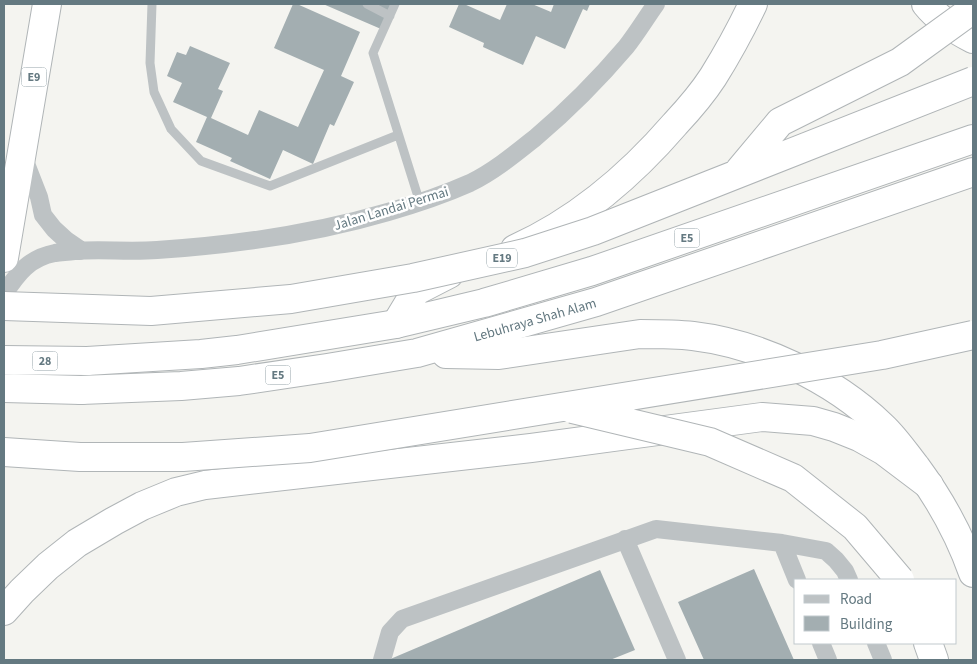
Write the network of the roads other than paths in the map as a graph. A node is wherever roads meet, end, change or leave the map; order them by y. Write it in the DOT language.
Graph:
graph roads {
  1 [pos="47,4"];
  2 [pos="152,4"];
  3 [pos="367,4"];
  4 [pos="395,4"];
  5 [pos="656,4"];
  6 [pos="754,4"];
  7 [pos="926,4"];
  8 [pos="973,9"];
  9 [pos="390,16"];
  10 [pos="973,39"];
  11 [pos="973,81"];
  12 [pos="398,135"];
  13 [pos="973,139"];
  14 [pos="21,151"];
  15 [pos="973,172"];
  16 [pos="736,174"];
  17 [pos="420,203"];
  18 [pos="82,251"];
  19 [pos="4,258"];
  20 [pos="4,294"];
  21 [pos="4,306"];
  22 [pos="396,324"];
  23 [pos="973,335"];
  24 [pos="417,353"];
  25 [pos="4,360"];
  26 [pos="87,361"];
  27 [pos="4,388"];
  28 [pos="81,390"];
  29 [pos="560,407"];
  30 [pos="4,452"];
  31 [pos="929,486"];
  32 [pos="625,539"];
  33 [pos="782,543"];
  34 [pos="973,573"];
  35 [pos="797,579"];
  36 [pos="849,579"];
  37 [pos="899,579"];
  38 [pos="4,611"];
  39 [pos="821,644"];
  40 [pos="876,644"];
  41 [pos="928,644"];
  42 [pos="382,660"];
  43 [pos="677,660"];
  44 [pos="828,660"];
  45 [pos="883,660"];
  46 [pos="934,660"];
  1 -- 14 [label="highway, E9"];
  2 -- 12 [label="lane"];
  3 -- 9 [label="lane"];
  4 -- 9 [label="lane"];
  5 -- 17 [label="street, Jalan Landai Permai"];
  6 -- 22 [label="highway"];
  7 -- 10 [label="highway"];
  8 -- 16 [label="highway, bridge"];
  9 -- 12 [label="lane"];
  11 -- 16 [label="highway, E19, bridge"];
  12 -- 17 [label="lane"];
  13 -- 22 [label="highway, E5"];
  14 -- 18 [label="street"];
  14 -- 19 [label="highway, E9"];
  15 -- 24 [label="highway, Lebuhraya Shah Alam / E5"];
  16 -- 21 [label="highway, E19, bridge"];
  17 -- 18 [label="street, Jalan Landai Permai"];
  18 -- 20 [label="street, Jalan Landai Permai"];
  22 -- 26 [label="highway, E5"];
  23 -- 29 [label="highway, bridge"];
  24 -- 28 [label="highway, Lebuhraya Shah Alam / E5"];
  24 -- 31 [label="highway"];
  25 -- 26 [label="highway, 28"];
  27 -- 28 [label="highway, 28"];
  29 -- 30 [label="highway, bridge"];
  29 -- 37 [label="highway, bridge"];
  31 -- 34 [label="highway"];
  31 -- 38 [label="highway"];
  32 -- 33 [label="street"];
  32 -- 42 [label="street"];
  32 -- 43 [label="street"];
  33 -- 35 [label="street"];
  33 -- 36 [label="street"];
  39 -- 44 [label="street"];
  40 -- 45 [label="street"];
  41 -- 46 [label="highway"];
}
